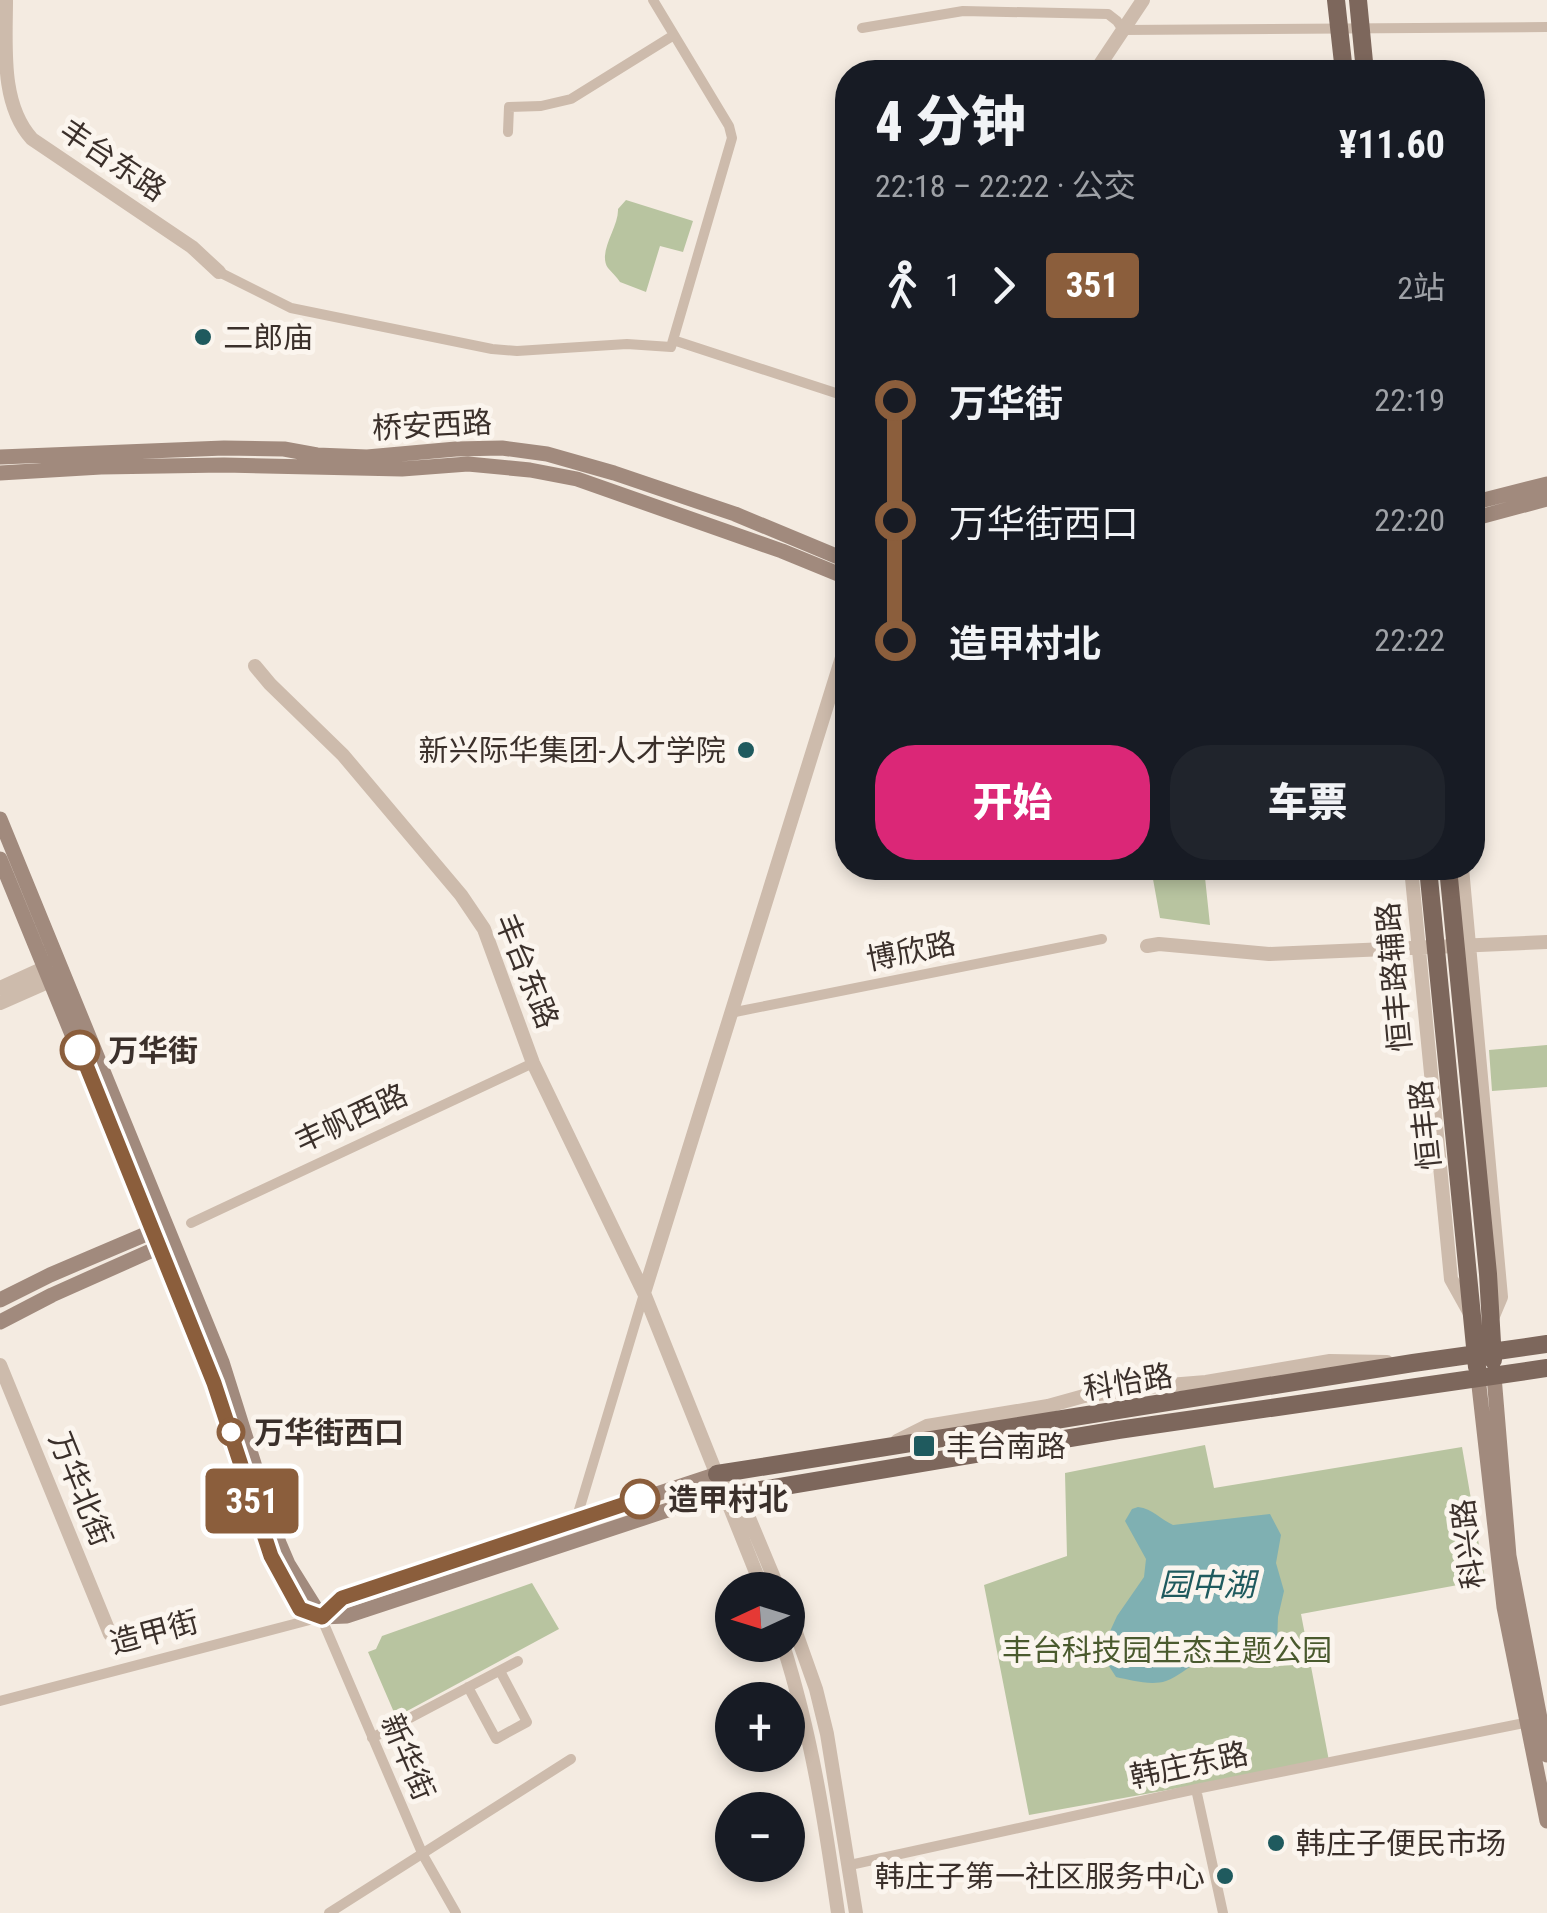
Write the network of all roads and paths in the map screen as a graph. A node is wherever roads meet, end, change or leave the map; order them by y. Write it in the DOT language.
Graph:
graph roads {
  1 [pos="6,0"];
  2 [pos="652,0"];
  3 [pos="1142,0"];
  4 [pos="1336,0"];
  5 [pos="1358,0"];
  6 [pos="1547,27"];
  7 [pos="862,28"];
  8 [pos="1123,30"];
  9 [pos="1340,30"];
  10 [pos="1361,30"];
  11 [pos="674,35"];
  12 [pos="1104,60"];
  13 [pos="1343,60"];
  14 [pos="1364,60"];
  15 [pos="3,73"];
  16 [pos="508,132"];
  17 [pos="219,272"];
  18 [pos="672,344"];
  19 [pos="835,393"];
  20 [pos="0,457"];
  21 [pos="0,473"];
  22 [pos="1547,484"];
  23 [pos="1547,499"];
  24 [pos="1485,500"];
  25 [pos="1485,516"];
  26 [pos="835,556"];
  27 [pos="835,573"];
  28 [pos="255,666"];
  29 [pos="835,679"];
  30 [pos="0,819"];
  31 [pos="0,859"];
  32 [pos="1413,880"];
  33 [pos="1428,880"];
  34 [pos="1450,880"];
  35 [pos="1462,880"];
  36 [pos="1102,939"];
  37 [pos="1547,942"];
  38 [pos="1147,946"];
  39 [pos="1464,946"];
  40 [pos="1427,947"];
  41 [pos="55,971"];
  42 [pos="0,988"];
  43 [pos="0,1003"];
  44 [pos="730,1013"];
  45 [pos="534,1063"];
  46 [pos="191,1223"];
  47 [pos="162,1237"];
  48 [pos="644,1293"];
  49 [pos="0,1300"];
  50 [pos="0,1322"];
  51 [pos="1547,1344"];
  52 [pos="1484,1353"];
  53 [pos="0,1365"];
  54 [pos="1547,1368"];
  55 [pos="1486,1376"];
  56 [pos="718,1474"];
  57 [pos="732,1495"];
  58 [pos="576,1520"];
  59 [pos="757,1572"];
  60 [pos="771,1572"];
  61 [pos="322,1617"];
  62 [pos="110,1634"];
  63 [pos="805,1658"];
  64 [pos="518,1661"];
  65 [pos="788,1662"];
  66 [pos="500,1671"];
  67 [pos="468,1688"];
  68 [pos="0,1701"];
  69 [pos="1534,1721"];
  70 [pos="372,1738"];
  71 [pos="1547,1755"];
  72 [pos="572,1759"];
  73 [pos="1196,1788"];
  74 [pos="1547,1821"];
  75 [pos="423,1855"];
  76 [pos="850,1865"];
  77 [pos="329,1913"];
  78 [pos="456,1913"];
  79 [pos="838,1913"];
  80 [pos="856,1913"];
  81 [pos="1223,1913"];
  1 -- 15 [label="street, 丰台东路"];
  2 -- 11 [label="street"];
  3 -- 8 [label="street"];
  4 -- 9 [label="main road"];
  5 -- 10 [label="main road"];
  6 -- 10 [label="street"];
  7 -- 8 [label="street"];
  8 -- 9 [label="street"];
  8 -- 12 [label="street"];
  9 -- 10 [label="street"];
  9 -- 13 [label="main road"];
  10 -- 14 [label="main road"];
  11 -- 16 [label="street"];
  11 -- 18 [label="street"];
  15 -- 17 [label="street, 丰台东路"];
  17 -- 18 [label="street"];
  18 -- 19 [label="street"];
  20 -- 26 [label="main road, 桥安西路"];
  21 -- 27 [label="main road, 桥安西路"];
  22 -- 24 [label="main road"];
  23 -- 25 [label="main road"];
  28 -- 45 [label="street, 丰台东路"];
  29 -- 44 [label="street"];
  30 -- 41 [label="main road"];
  31 -- 41 [label="main road"];
  32 -- 40 [label="street, 恒丰路辅路"];
  33 -- 40 [label="main road, 恒丰路"];
  34 -- 39 [label="main road, 恒丰路"];
  35 -- 39 [label="street"];
  36 -- 44 [label="street, 博欣路"];
  37 -- 39 [label="street"];
  38 -- 40 [label="street"];
  39 -- 40 [label="street"];
  39 -- 52 [label="main road, 恒丰路"];
  40 -- 52 [label="main road, 恒丰路"];
  41 -- 42 [label="street"];
  41 -- 43 [label="street"];
  41 -- 47 [label="main road"];
  44 -- 48 [label="street"];
  45 -- 46 [label="street, 丰帆西路"];
  45 -- 48 [label="street, 丰台东路"];
  47 -- 49 [label="main road"];
  47 -- 50 [label="main road"];
  47 -- 61 [label="main road"];
  48 -- 56 [label="street"];
  48 -- 58 [label="street"];
  51 -- 52 [label="main road, 科怡路"];
  52 -- 55 [label="main road, 恒丰路"];
  52 -- 56 [label="main road, 科怡路"];
  53 -- 62 [label="street, 万华北街"];
  54 -- 55 [label="main road, 科怡路"];
  55 -- 57 [label="main road, 科怡路"];
  55 -- 69 [label="main road, 科兴路"];
  56 -- 57 [label="street"];
  56 -- 58 [label="main road, 造甲街"];
  57 -- 59 [label="street"];
  57 -- 60 [label="street"];
  57 -- 61 [label="main road, 造甲街"];
  58 -- 61 [label="main road, 造甲街"];
  61 -- 68 [label="street, 造甲街"];
  61 -- 70 [label="street, 新华街"];
  63 -- 76 [label="street"];
  64 -- 66 [label="street"];
  65 -- 79 [label="street"];
  66 -- 67 [label="street"];
  66 -- 67 [label="street"];
  67 -- 70 [label="street"];
  69 -- 71 [label="main road, 科兴路"];
  69 -- 73 [label="street, 韩庄东路"];
  69 -- 74 [label="main road, 科兴路"];
  70 -- 75 [label="street, 新华街"];
  72 -- 75 [label="street"];
  73 -- 76 [label="street, 韩庄东路"];
  73 -- 81 [label="street"];
  75 -- 77 [label="street"];
  75 -- 78 [label="street, 新华街"];
  76 -- 80 [label="street"];
}
